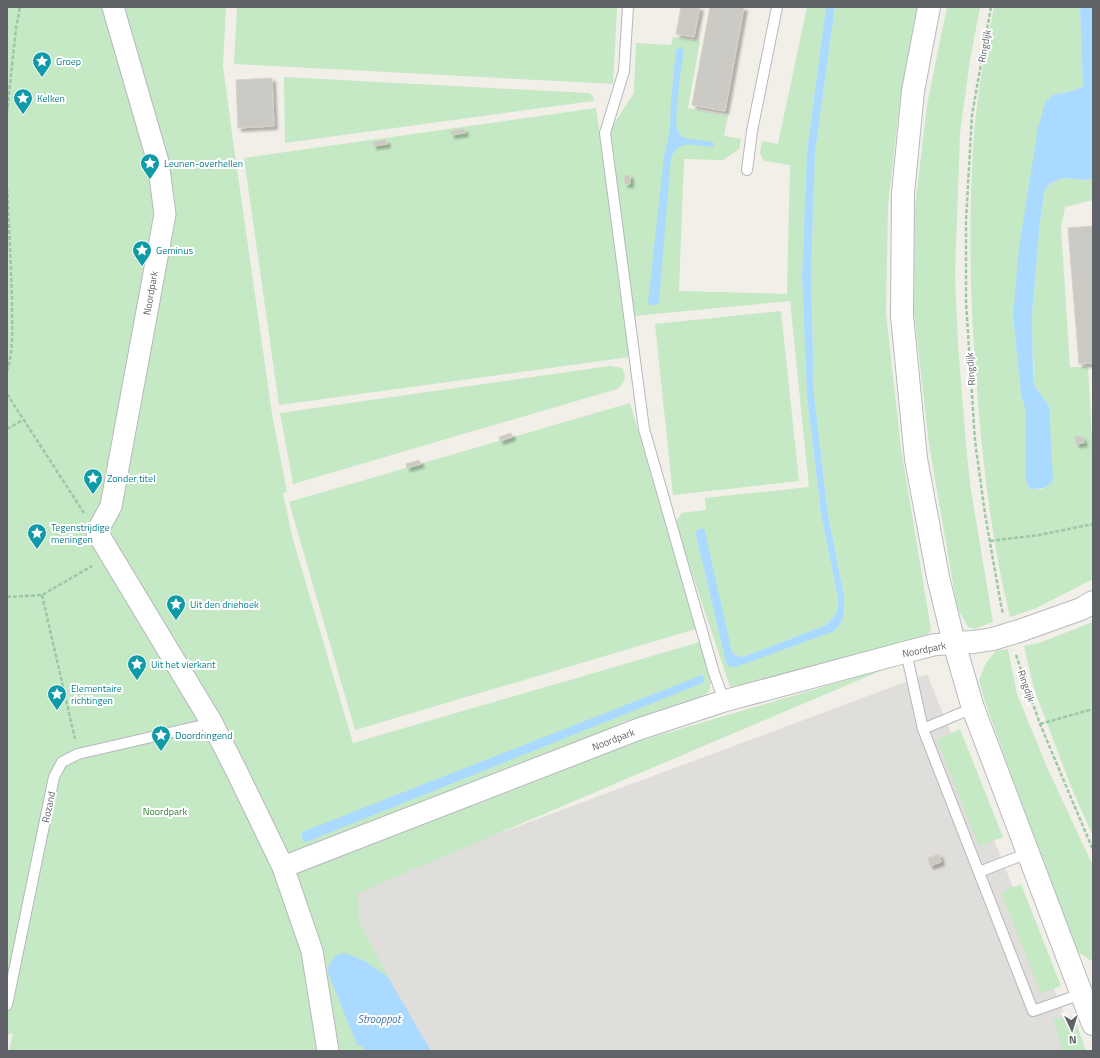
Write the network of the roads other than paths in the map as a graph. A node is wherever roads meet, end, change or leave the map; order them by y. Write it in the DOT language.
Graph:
graph roads {
  1 [pos="113,7"];
  2 [pos="628,7"];
  3 [pos="777,7"];
  4 [pos="929,7"];
  5 [pos="747,170"];
  6 [pos="1093,602"];
  7 [pos="954,644"];
  8 [pos="906,652"];
  9 [pos="724,701"];
  10 [pos="973,708"];
  11 [pos="212,723"];
  12 [pos="923,729"];
  13 [pos="1028,853"];
  14 [pos="283,867"];
  15 [pos="979,872"];
  16 [pos="1082,994"];
  17 [pos="7,1005"];
  18 [pos="1093,1024"];
  19 [pos="328,1051"];
  1 -- 11 [label="street, Noordpark"];
  2 -- 9 [label="lane"];
  3 -- 5 [label="lane"];
  4 -- 7 [label="main road"];
  6 -- 7 [label="main road, bridge"];
  7 -- 8 [label="street, Noordpark"];
  7 -- 10 [label="main road"];
  8 -- 9 [label="street, Noordpark"];
  8 -- 12 [label="lane"];
  9 -- 14 [label="street, Noordpark"];
  10 -- 12 [label="lane"];
  10 -- 13 [label="main road"];
  11 -- 14 [label="street"];
  11 -- 17 [label="lane, Rozand"];
  12 -- 15 [label="lane"];
  13 -- 15 [label="lane"];
  13 -- 16 [label="main road"];
  14 -- 19 [label="street"];
  15 -- 16 [label="lane"];
  16 -- 18 [label="main road"];
}
